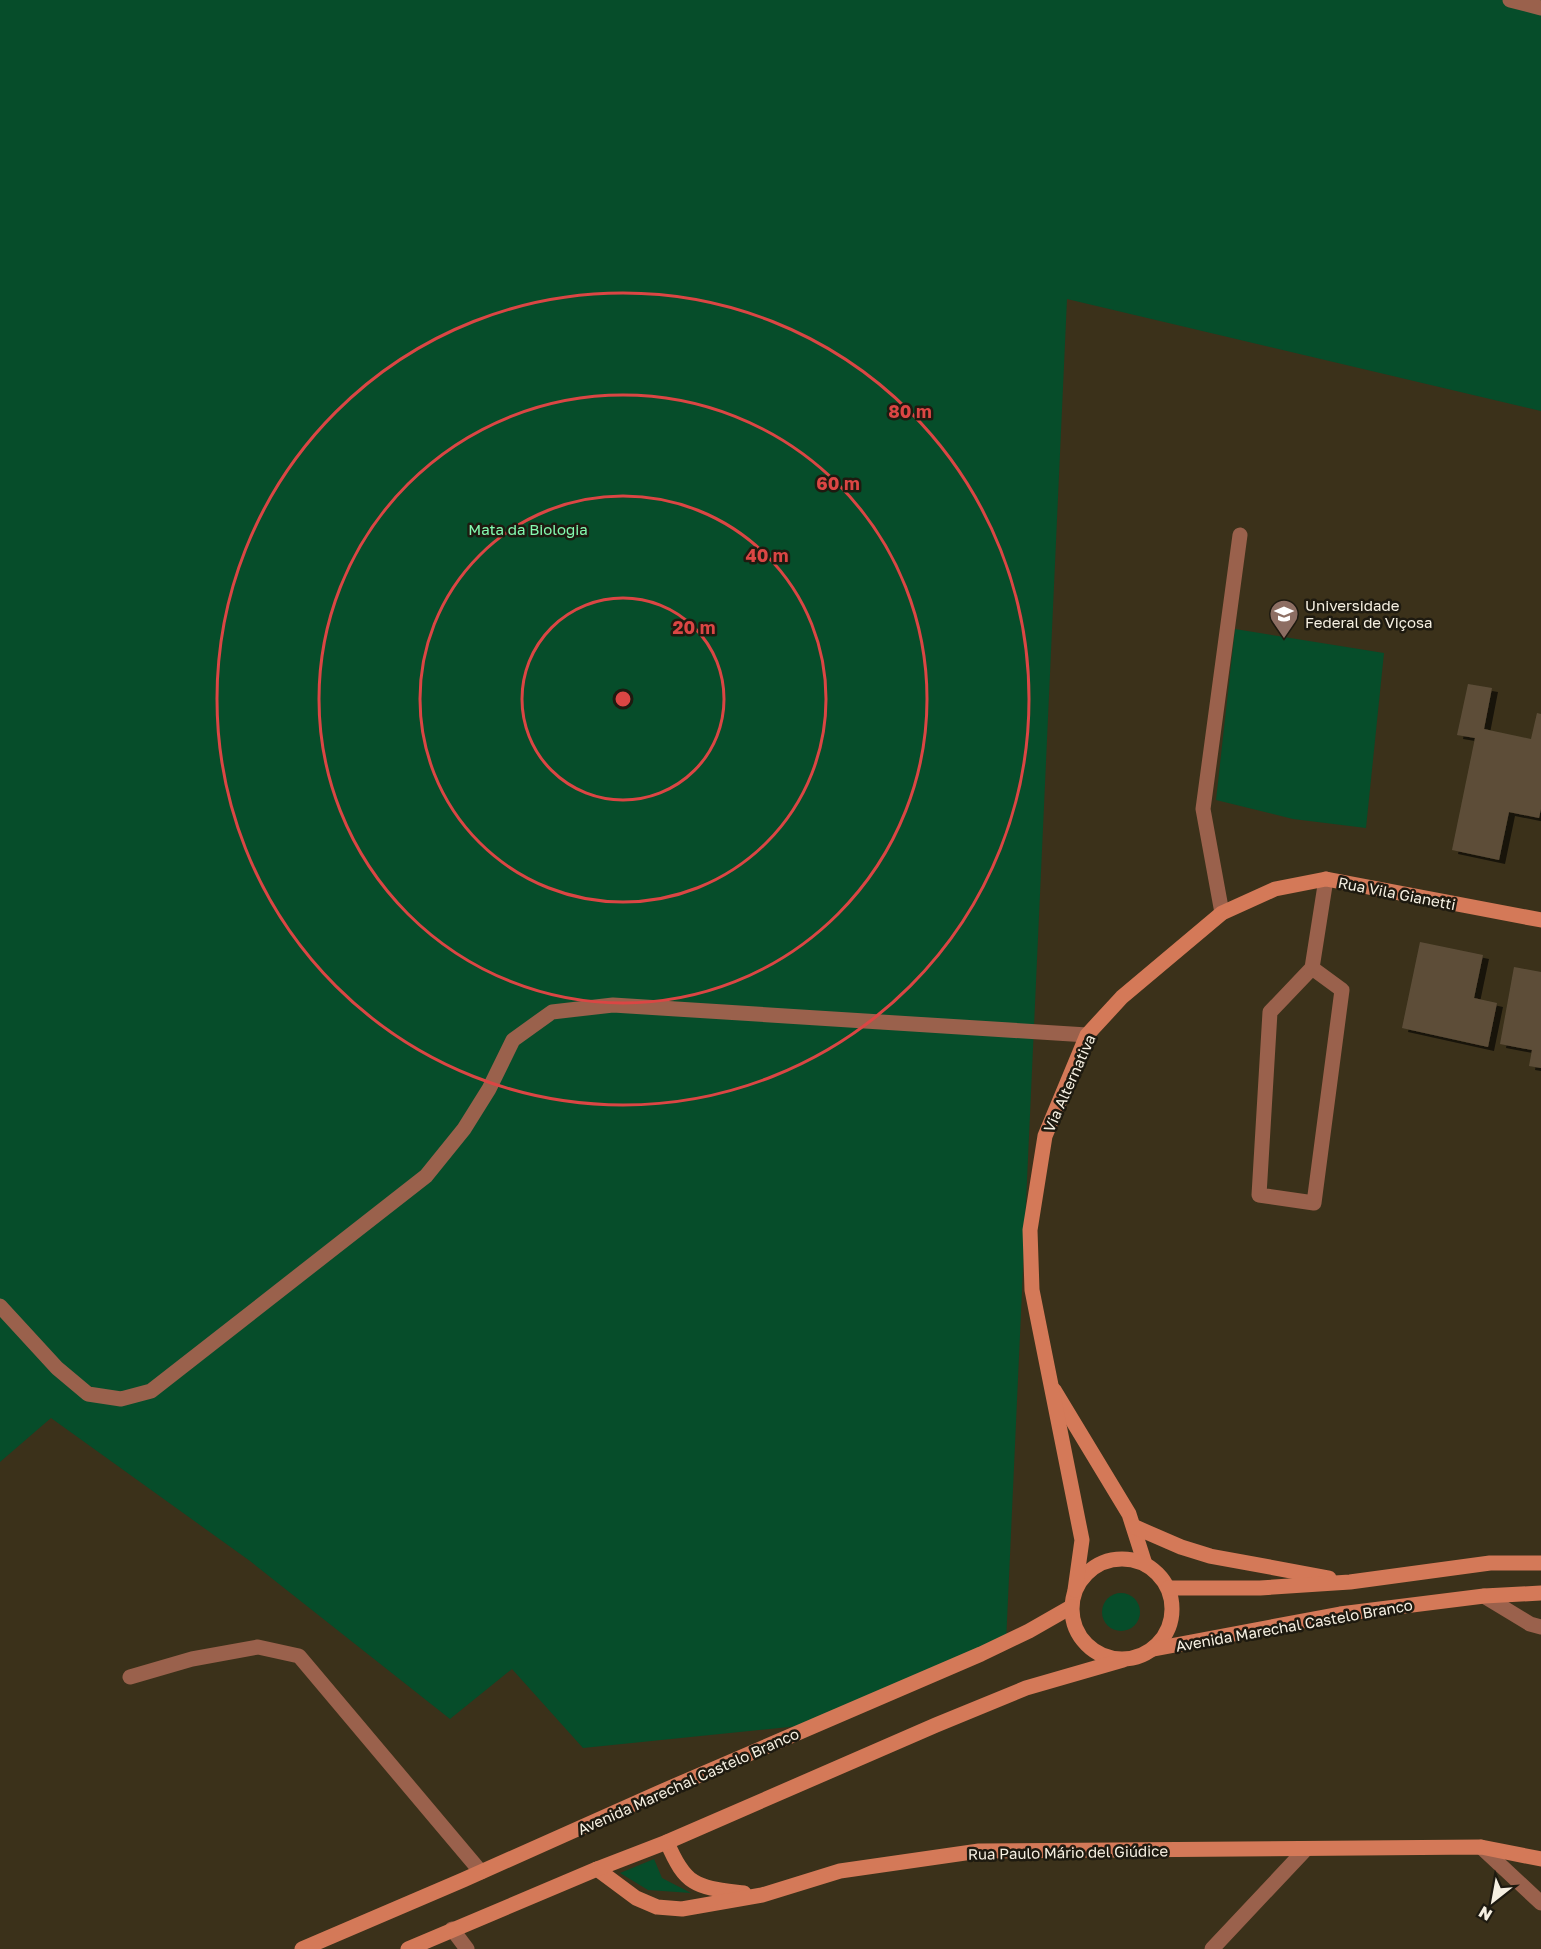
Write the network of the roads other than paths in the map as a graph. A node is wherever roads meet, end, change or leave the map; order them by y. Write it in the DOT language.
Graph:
graph roads {
  1 [pos="1510,0"];
  2 [pos="1541,8"];
  3 [pos="1240,535"];
  4 [pos="1326,879"];
  5 [pos="1222,913"];
  6 [pos="1541,920"];
  7 [pos="1311,968"];
  8 [pos="1087,1035"];
  9 [pos="0,1306"];
  10 [pos="1049,1382"];
  11 [pos="1135,1527"];
  12 [pos="1541,1563"];
  13 [pos="1145,1564"];
  14 [pos="1350,1582"];
  15 [pos="1168,1588"];
  16 [pos="1075,1590"];
  17 [pos="1541,1593"];
  18 [pos="1484,1596"];
  19 [pos="1071,1606"];
  20 [pos="1541,1627"];
  21 [pos="1154,1649"];
  22 [pos="1123,1660"];
  23 [pos="130,1677"];
  24 [pos="667,1842"];
  25 [pos="1481,1847"];
  26 [pos="1306,1849"];
  27 [pos="1541,1859"];
  28 [pos="597,1869"];
  29 [pos="481,1872"];
  30 [pos="762,1895"];
  31 [pos="1541,1903"];
  32 [pos="452,1929"];
  33 [pos="302,1949"];
  34 [pos="408,1949"];
  35 [pos="467,1949"];
  36 [pos="1212,1949"];
  1 -- 2 [label="street"];
  3 -- 5 [label="street"];
  4 -- 5 [label="main road, Rua Vila Gianetti"];
  4 -- 6 [label="main road, Rua Vila Gianetti"];
  4 -- 7 [label="street"];
  5 -- 8 [label="main road, Via Alternativa"];
  7 -- 7 [label="street"];
  8 -- 9 [label="street"];
  8 -- 10 [label="main road, Via Alternativa"];
  10 -- 11 [label="main road, Via Alternativa"];
  10 -- 16 [label="main road, Via Alternativa"];
  11 -- 13 [label="main road, Via Alternativa"];
  11 -- 14 [label="main road"];
  12 -- 14 [label="main road, Avenida Marechal Castelo Branco"];
  13 -- 15 [label="main road"];
  13 -- 16 [label="main road"];
  14 -- 15 [label="main road, Avenida Marechal Castelo Branco"];
  15 -- 21 [label="main road"];
  16 -- 19 [label="main road"];
  17 -- 18 [label="main road, Avenida Marechal Castelo Branco"];
  18 -- 20 [label="street"];
  18 -- 21 [label="main road, Avenida Marechal Castelo Branco"];
  19 -- 22 [label="main road"];
  19 -- 29 [label="main road, Avenida Marechal Castelo Branco"];
  21 -- 22 [label="main road"];
  22 -- 24 [label="main road"];
  23 -- 29 [label="street"];
  24 -- 28 [label="main road"];
  24 -- 30 [label="main road, Rua Paulo Mário del Giúdice"];
  25 -- 26 [label="main road, Rua Paulo Mário del Giúdice"];
  25 -- 27 [label="main road, Rua Paulo Mário del Giúdice"];
  25 -- 31 [label="street"];
  26 -- 30 [label="main road, Rua Paulo Mário del Giúdice"];
  26 -- 36 [label="street"];
  28 -- 30 [label="main road, Rua Paulo Mário del Giúdice"];
  28 -- 32 [label="main road"];
  29 -- 33 [label="main road, Avenida Marechal Castelo Branco"];
  32 -- 34 [label="main road"];
  32 -- 35 [label="street"];
}
